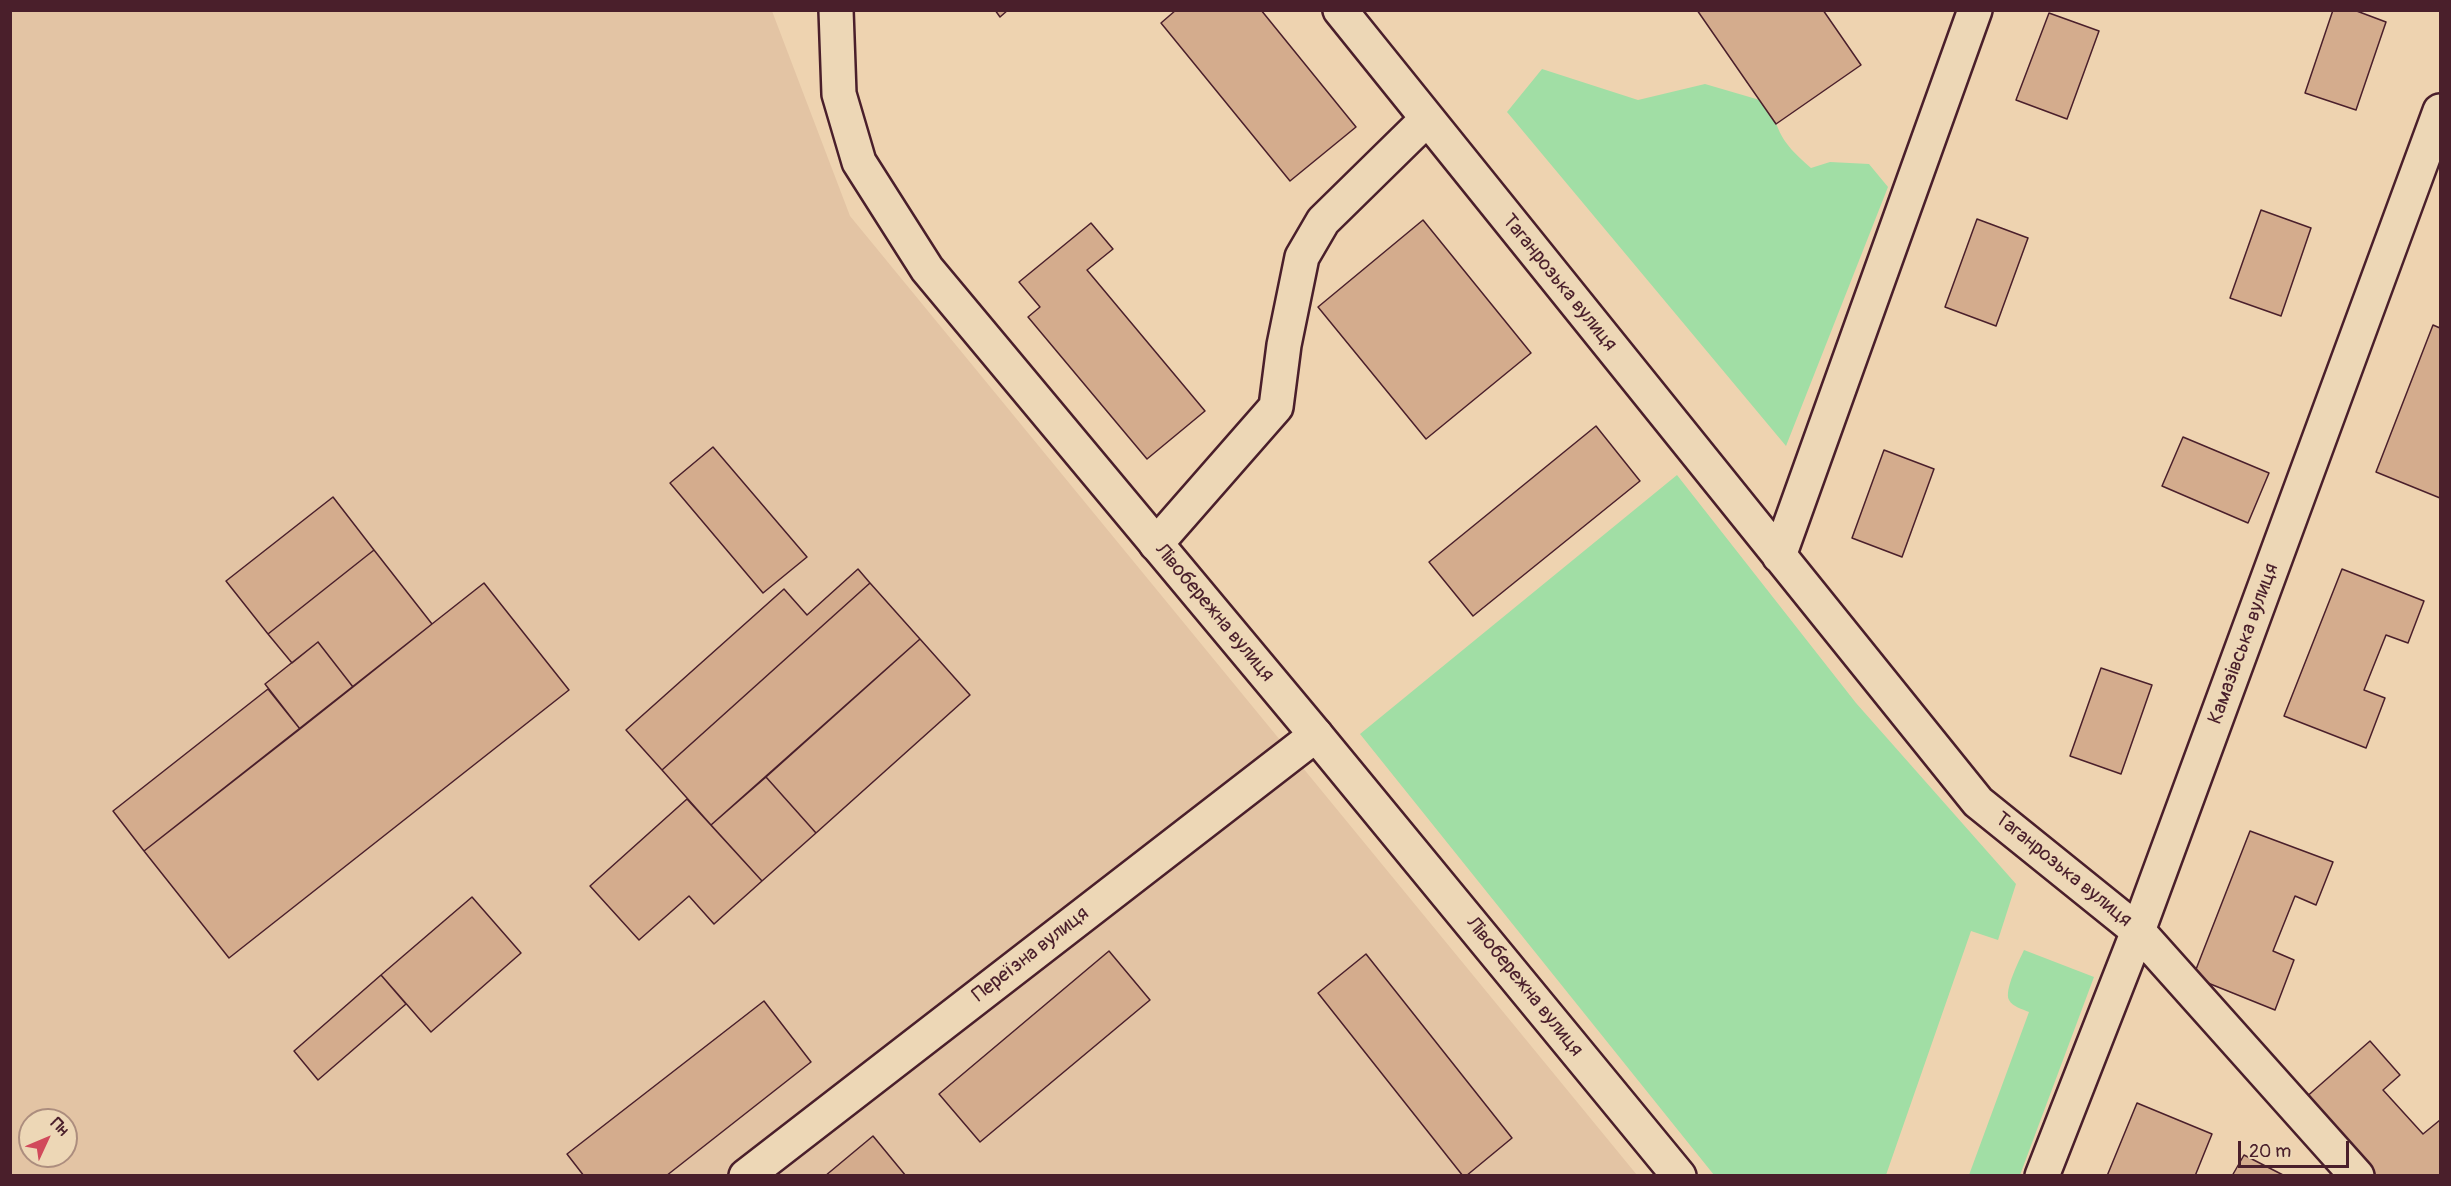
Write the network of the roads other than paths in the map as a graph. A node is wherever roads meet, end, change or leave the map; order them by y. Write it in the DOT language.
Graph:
graph roads {
  1 [pos="836,10"];
  2 [pos="1340,10"];
  3 [pos="1975,10"];
  4 [pos="2440,111"];
  5 [pos="1427,119"];
  6 [pos="1156,544"];
  7 [pos="1779,556"];
  8 [pos="1316,735"];
  9 [pos="2138,931"];
  10 [pos="746,1176"];
  11 [pos="1679,1176"];
  12 [pos="2042,1176"];
  13 [pos="2357,1176"];
  1 -- 6 [label="street, Лівобережна вулиця"];
  2 -- 5 [label="street, Таганрозька вулиця"];
  3 -- 7 [label="street"];
  4 -- 9 [label="street, Камазівська вулиця"];
  5 -- 6 [label="street"];
  5 -- 7 [label="street, Таганрозька вулиця"];
  6 -- 8 [label="street, Лівобережна вулиця"];
  7 -- 9 [label="street, Таганрозька вулиця"];
  8 -- 10 [label="street, Переїзна вулиця"];
  8 -- 11 [label="street, Лівобережна вулиця"];
  9 -- 12 [label="street, Камазівська вулиця"];
  9 -- 13 [label="street, Таганрозька вулиця"];
}
